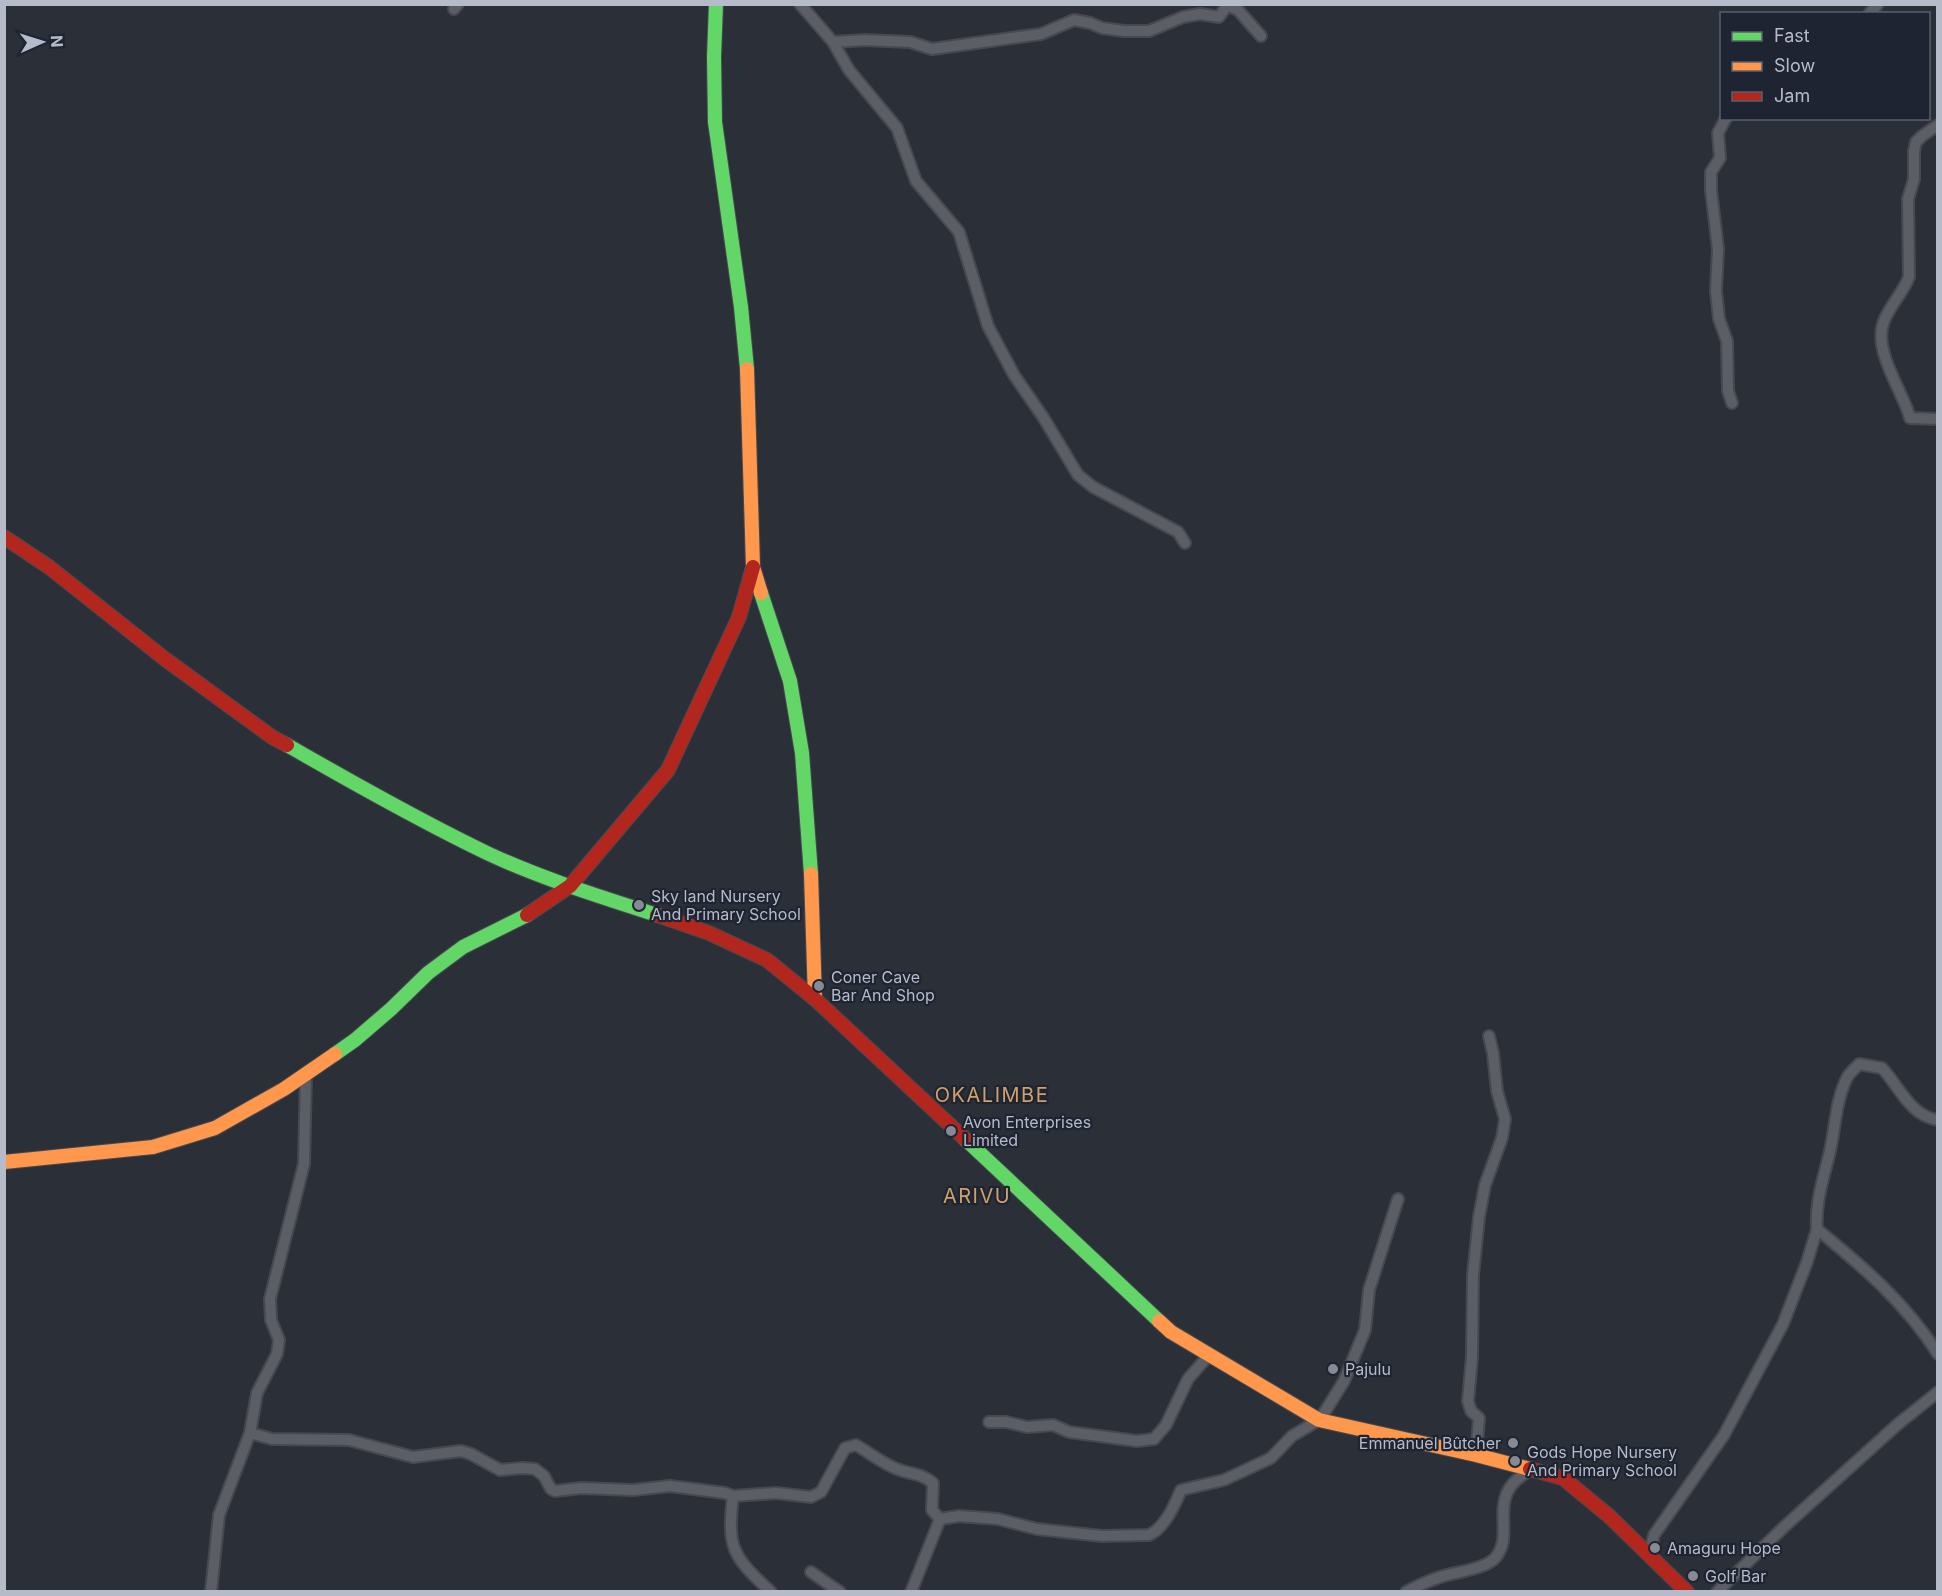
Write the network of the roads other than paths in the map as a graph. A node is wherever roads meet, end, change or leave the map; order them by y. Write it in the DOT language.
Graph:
graph roads {
  1 [pos="716,4"];
  2 [pos="800,4"];
  3 [pos="1261,36"];
  4 [pos="833,42"];
  5 [pos="1725,120"];
  6 [pos="1938,125"];
  7 [pos="1732,403"];
  8 [pos="1938,419"];
  9 [pos="4,537"];
  10 [pos="1185,543"];
  11 [pos="753,567"];
  12 [pos="570,886"];
  13 [pos="815,999"];
  14 [pos="1489,1036"];
  15 [pos="306,1074"];
  16 [pos="1938,1120"];
  17 [pos="4,1162"];
  18 [pos="1398,1199"];
  19 [pos="1817,1229"];
  20 [pos="1938,1354"];
  21 [pos="1209,1355"];
  22 [pos="1938,1392"];
  23 [pos="1319,1420"];
  24 [pos="989,1422"];
  25 [pos="250,1433"];
  26 [pos="1476,1455"];
  27 [pos="1533,1469"];
  28 [pos="734,1496"];
  29 [pos="940,1519"];
  30 [pos="1649,1556"];
  31 [pos="811,1572"];
  32 [pos="211,1592"];
  33 [pos="771,1592"];
  34 [pos="840,1592"];
  35 [pos="911,1592"];
  36 [pos="1406,1592"];
  37 [pos="1687,1592"];
  38 [pos="1717,1592"];
  1 -- 11 [label="street"];
  2 -- 4 [label="street"];
  3 -- 4 [label="street"];
  4 -- 10 [label="street"];
  5 -- 7 [label="street"];
  6 -- 8 [label="street"];
  9 -- 12 [label="street"];
  11 -- 12 [label="street"];
  11 -- 13 [label="street"];
  12 -- 13 [label="street"];
  12 -- 15 [label="street"];
  13 -- 21 [label="street"];
  14 -- 26 [label="street"];
  15 -- 17 [label="street"];
  15 -- 25 [label="street"];
  16 -- 19 [label="street"];
  18 -- 23 [label="street"];
  19 -- 20 [label="street"];
  19 -- 30 [label="street"];
  21 -- 23 [label="street"];
  21 -- 24 [label="street"];
  22 -- 38 [label="street"];
  23 -- 26 [label="street"];
  23 -- 29 [label="street"];
  25 -- 28 [label="street"];
  25 -- 32 [label="street"];
  26 -- 27 [label="street"];
  27 -- 30 [label="street"];
  27 -- 36 [label="street"];
  28 -- 29 [label="street"];
  28 -- 33 [label="street"];
  29 -- 35 [label="street"];
  30 -- 37 [label="street"];
  31 -- 34 [label="street"];
}
